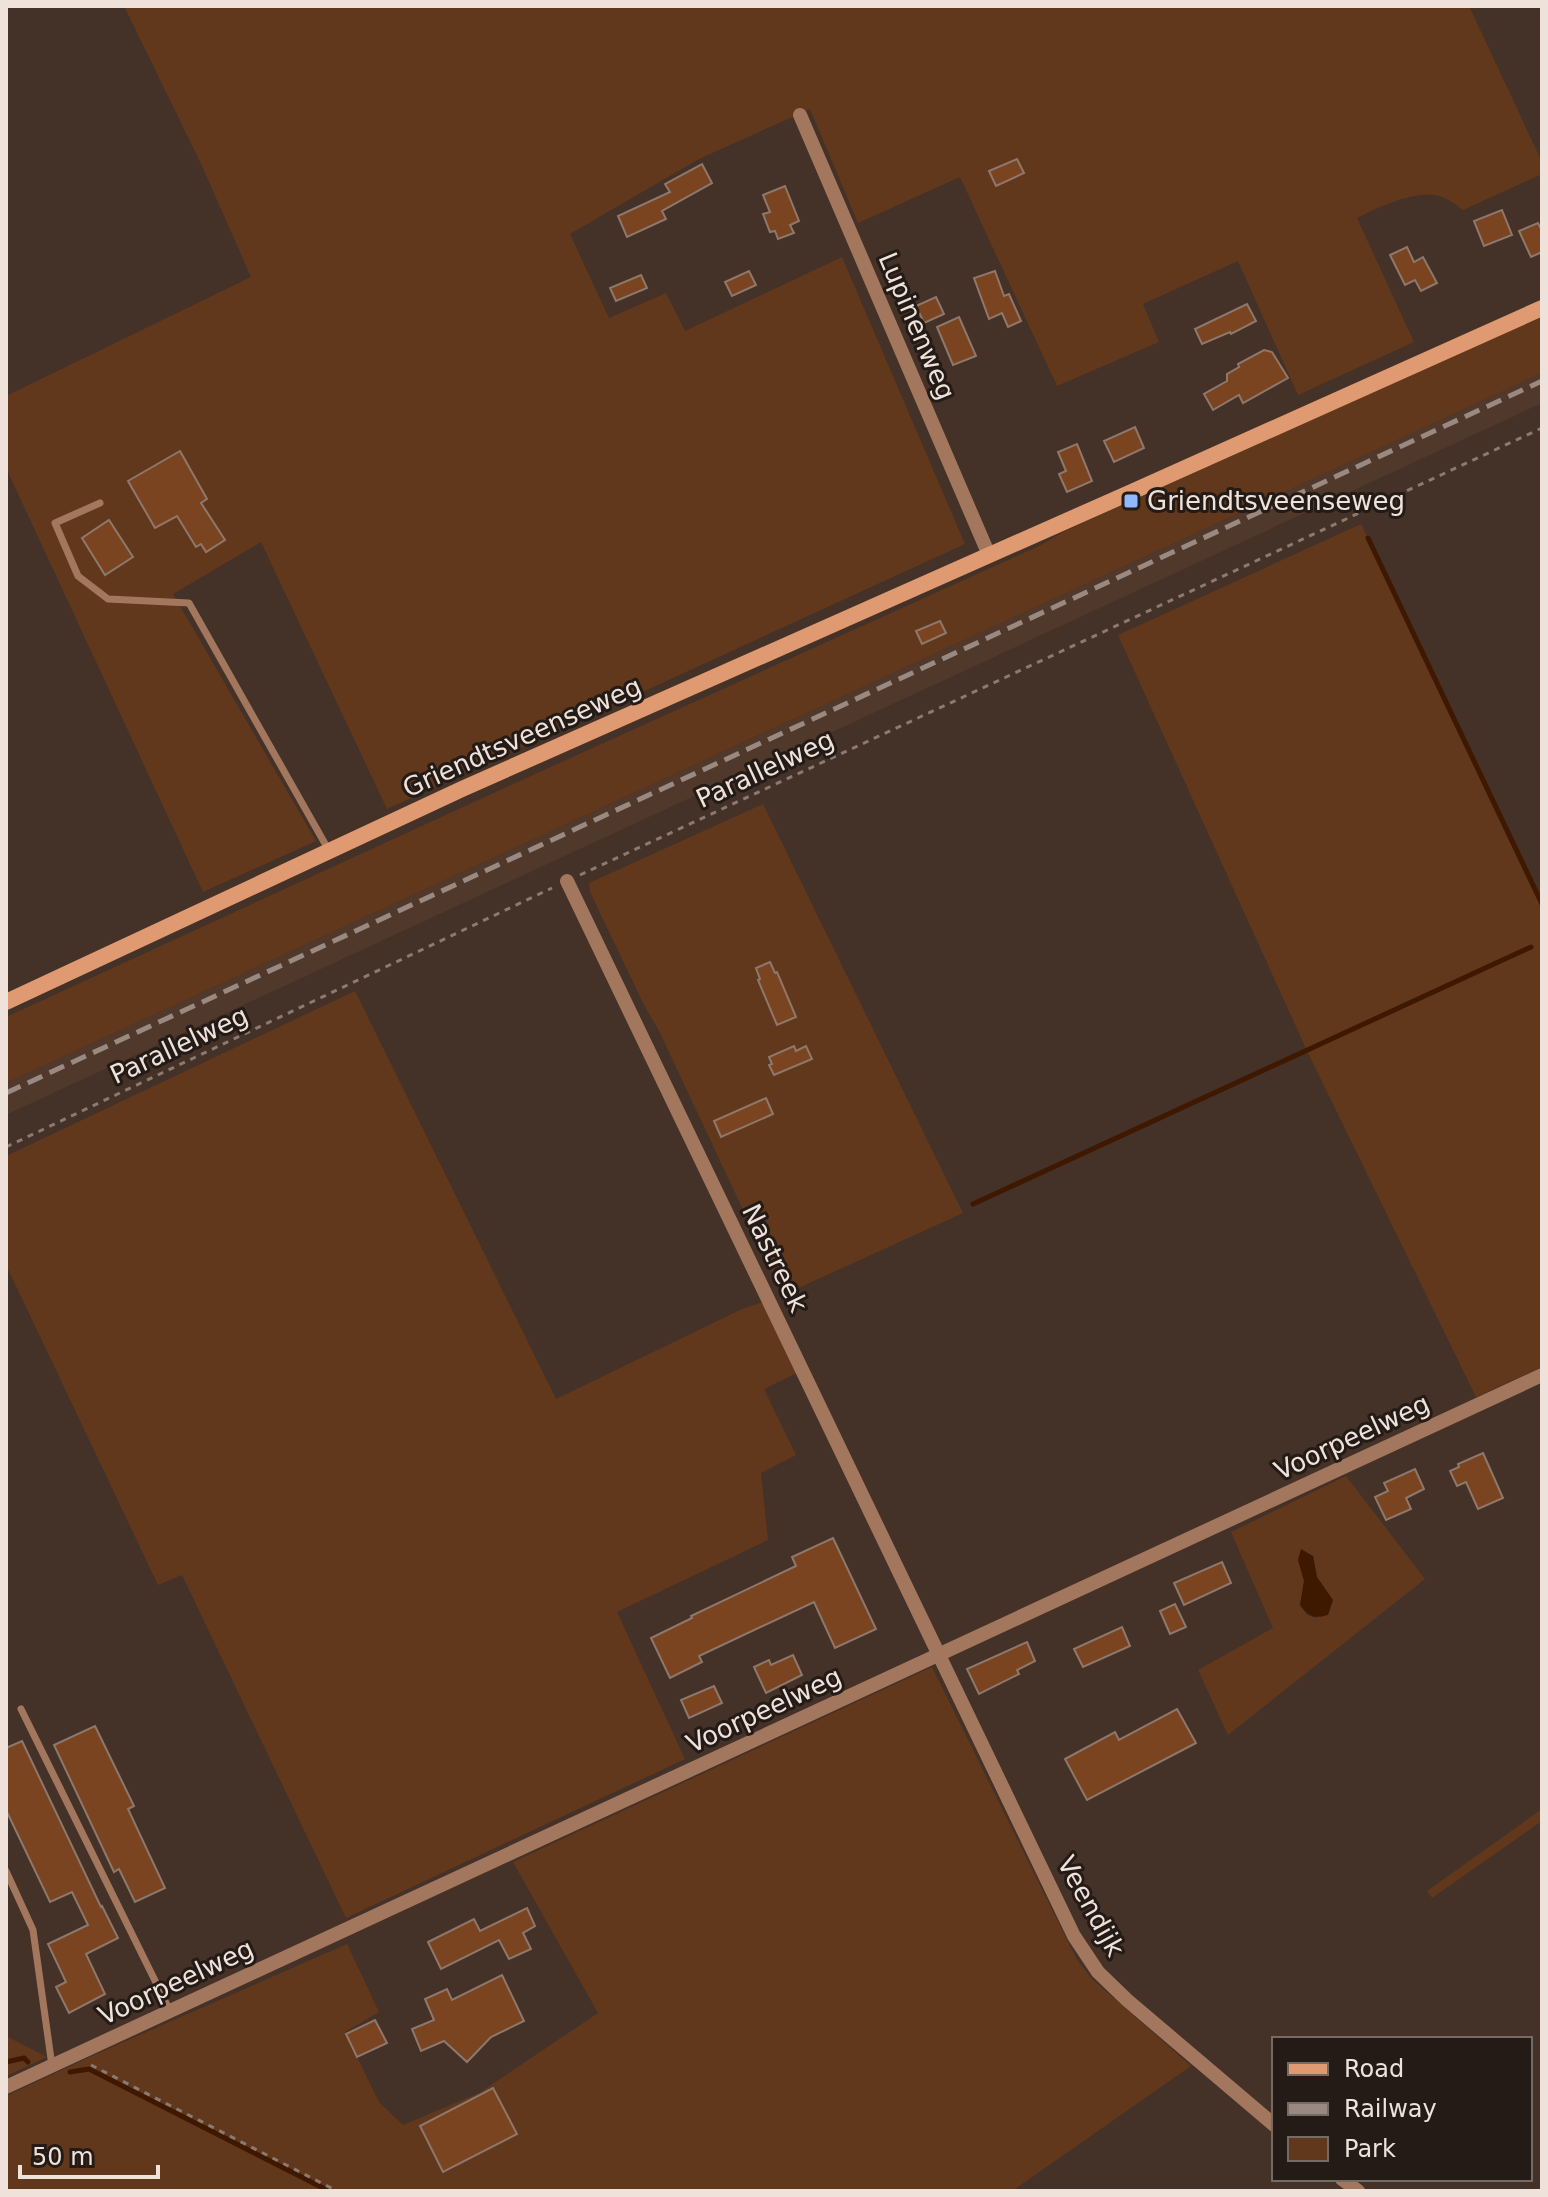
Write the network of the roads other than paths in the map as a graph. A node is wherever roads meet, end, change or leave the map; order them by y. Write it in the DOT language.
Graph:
graph roads {
  1 [pos="800,115"];
  2 [pos="1542,308"];
  3 [pos="100,503"];
  4 [pos="989,555"];
  5 [pos="329,851"];
  6 [pos="567,881"];
  7 [pos="6,1002"];
  8 [pos="1542,1375"];
  9 [pos="940,1655"];
  10 [pos="21,1709"];
  11 [pos="6,1871"];
  12 [pos="170,2011"];
  13 [pos="52,2066"];
  14 [pos="6,2087"];
  15 [pos="1272,2123"];
  1 -- 4 [label="street, Lupinenweg"];
  2 -- 4 [label="street, Griendtsveenseweg"];
  3 -- 5 [label="lane"];
  4 -- 5 [label="street, Griendtsveenseweg"];
  5 -- 7 [label="street, Griendtsveenseweg"];
  6 -- 9 [label="street, Nastreek"];
  8 -- 9 [label="street, Voorpeelweg"];
  9 -- 12 [label="street, Voorpeelweg"];
  9 -- 15 [label="street, Veendijk"];
  10 -- 12 [label="lane"];
  11 -- 13 [label="lane"];
  12 -- 13 [label="street, Voorpeelweg"];
  13 -- 14 [label="street, Voorpeelweg"];
}
